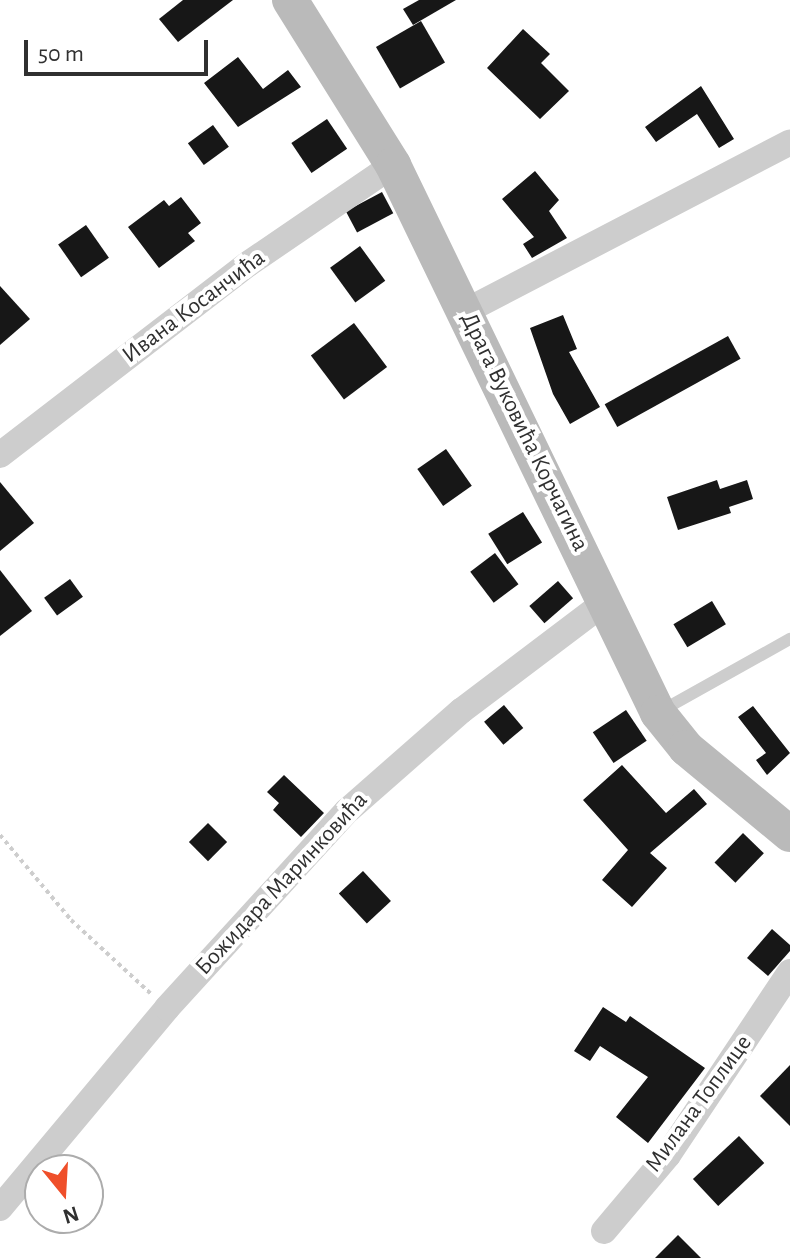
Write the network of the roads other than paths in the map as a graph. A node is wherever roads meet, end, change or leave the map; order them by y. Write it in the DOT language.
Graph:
graph roads {
  1 [pos="290,0"];
  2 [pos="790,142"];
  3 [pos="393,165"];
  4 [pos="466,311"];
  5 [pos="0,455"];
  6 [pos="605,602"];
  7 [pos="790,639"];
  8 [pos="658,713"];
  9 [pos="790,834"];
  10 [pos="790,972"];
  11 [pos="0,1208"];
  12 [pos="604,1231"];
  1 -- 3 [label="street, Драга Вуковића Корчагина"];
  2 -- 4 [label="street"];
  3 -- 4 [label="street, Драга Вуковића Корчагина"];
  3 -- 5 [label="street, Ивана Косанчића"];
  4 -- 6 [label="street, Драга Вуковића Корчагина"];
  6 -- 8 [label="street, Драга Вуковића Корчагина"];
  6 -- 11 [label="street, Божидара Маринковића"];
  7 -- 8 [label="lane"];
  8 -- 9 [label="street, Драга Вуковића Корчагина"];
  10 -- 12 [label="street, Милана Топлице"];
}
